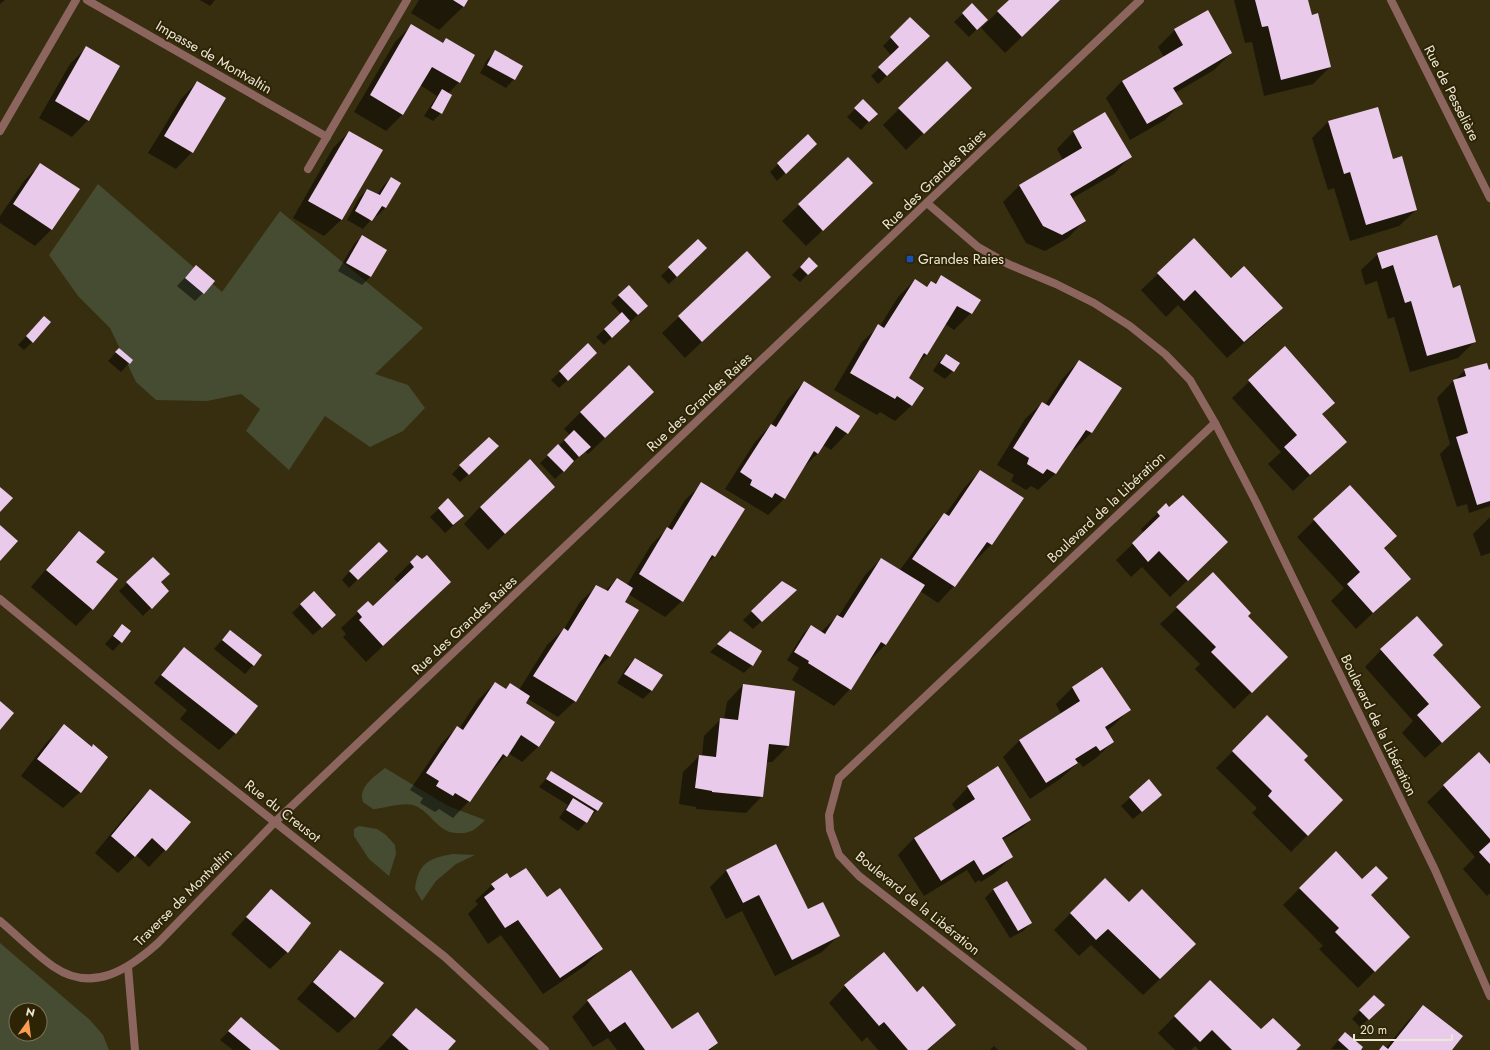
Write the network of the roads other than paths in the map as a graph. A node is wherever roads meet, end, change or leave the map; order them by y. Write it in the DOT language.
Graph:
graph roads {
  1 [pos="76,0"];
  2 [pos="87,0"];
  3 [pos="407,0"];
  4 [pos="1140,0"];
  5 [pos="1391,0"];
  6 [pos="0,131"];
  7 [pos="327,137"];
  8 [pos="308,169"];
  9 [pos="1490,198"];
  10 [pos="927,203"];
  11 [pos="1215,423"];
  12 [pos="0,599"];
  13 [pos="275,822"];
  14 [pos="0,921"];
  15 [pos="128,966"];
  16 [pos="1490,996"];
  17 [pos="135,1050"];
  18 [pos="545,1050"];
  19 [pos="1083,1050"];
  1 -- 6 [label="street"];
  2 -- 7 [label="street, Impasse de Montvaltin"];
  3 -- 7 [label="street"];
  4 -- 10 [label="street, Rue des Grandes Raies"];
  5 -- 9 [label="street, Rue de Pesselière"];
  7 -- 8 [label="street"];
  10 -- 11 [label="street"];
  10 -- 13 [label="street, Rue des Grandes Raies"];
  11 -- 16 [label="street, Boulevard de la Libération"];
  11 -- 19 [label="street, Boulevard de la Libération"];
  12 -- 13 [label="street, Rue du Creusot"];
  13 -- 15 [label="street, Traverse de Montvaltin"];
  13 -- 18 [label="street, Rue du Creusot"];
  14 -- 15 [label="street, Traverse de Montvaltin"];
  15 -- 17 [label="street"];
}
